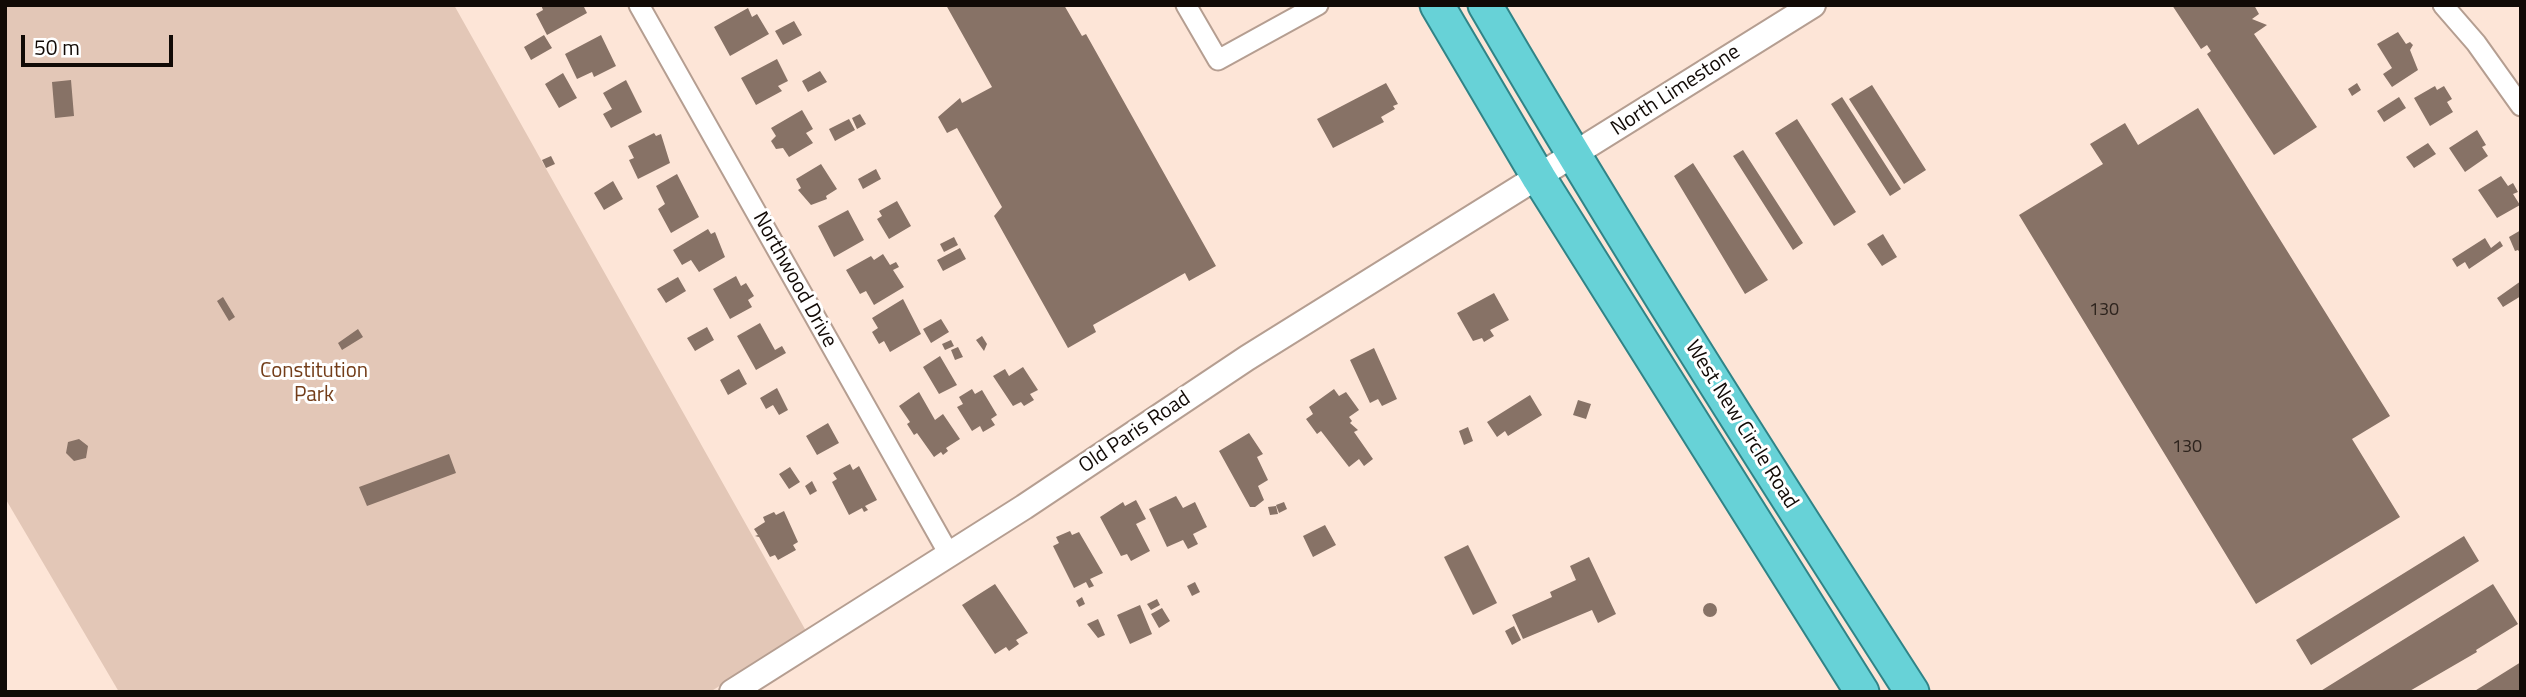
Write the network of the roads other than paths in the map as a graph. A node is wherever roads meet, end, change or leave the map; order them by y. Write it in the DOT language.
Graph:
graph roads {
  1 [pos="639,5"];
  2 [pos="1186,5"];
  3 [pos="1318,5"];
  4 [pos="1437,5"];
  5 [pos="1485,5"];
  6 [pos="1813,5"];
  7 [pos="2443,5"];
  8 [pos="2521,106"];
  9 [pos="1573,157"];
  10 [pos="1539,178"];
  11 [pos="949,554"];
  12 [pos="732,692"];
  13 [pos="1862,692"];
  14 [pos="1912,692"];
  1 -- 11 [label="street, Northwood Drive"];
  2 -- 3 [label="street"];
  4 -- 10 [label="highway, West New Circle Road"];
  5 -- 9 [label="highway, West New Circle Road"];
  6 -- 9 [label="street, North Limestone"];
  7 -- 8 [label="street"];
  9 -- 10 [label="street, North Limestone"];
  9 -- 14 [label="highway, West New Circle Road"];
  10 -- 11 [label="street, Old Paris Road"];
  10 -- 13 [label="highway, West New Circle Road"];
  11 -- 12 [label="street, Old Paris Road"];
}
